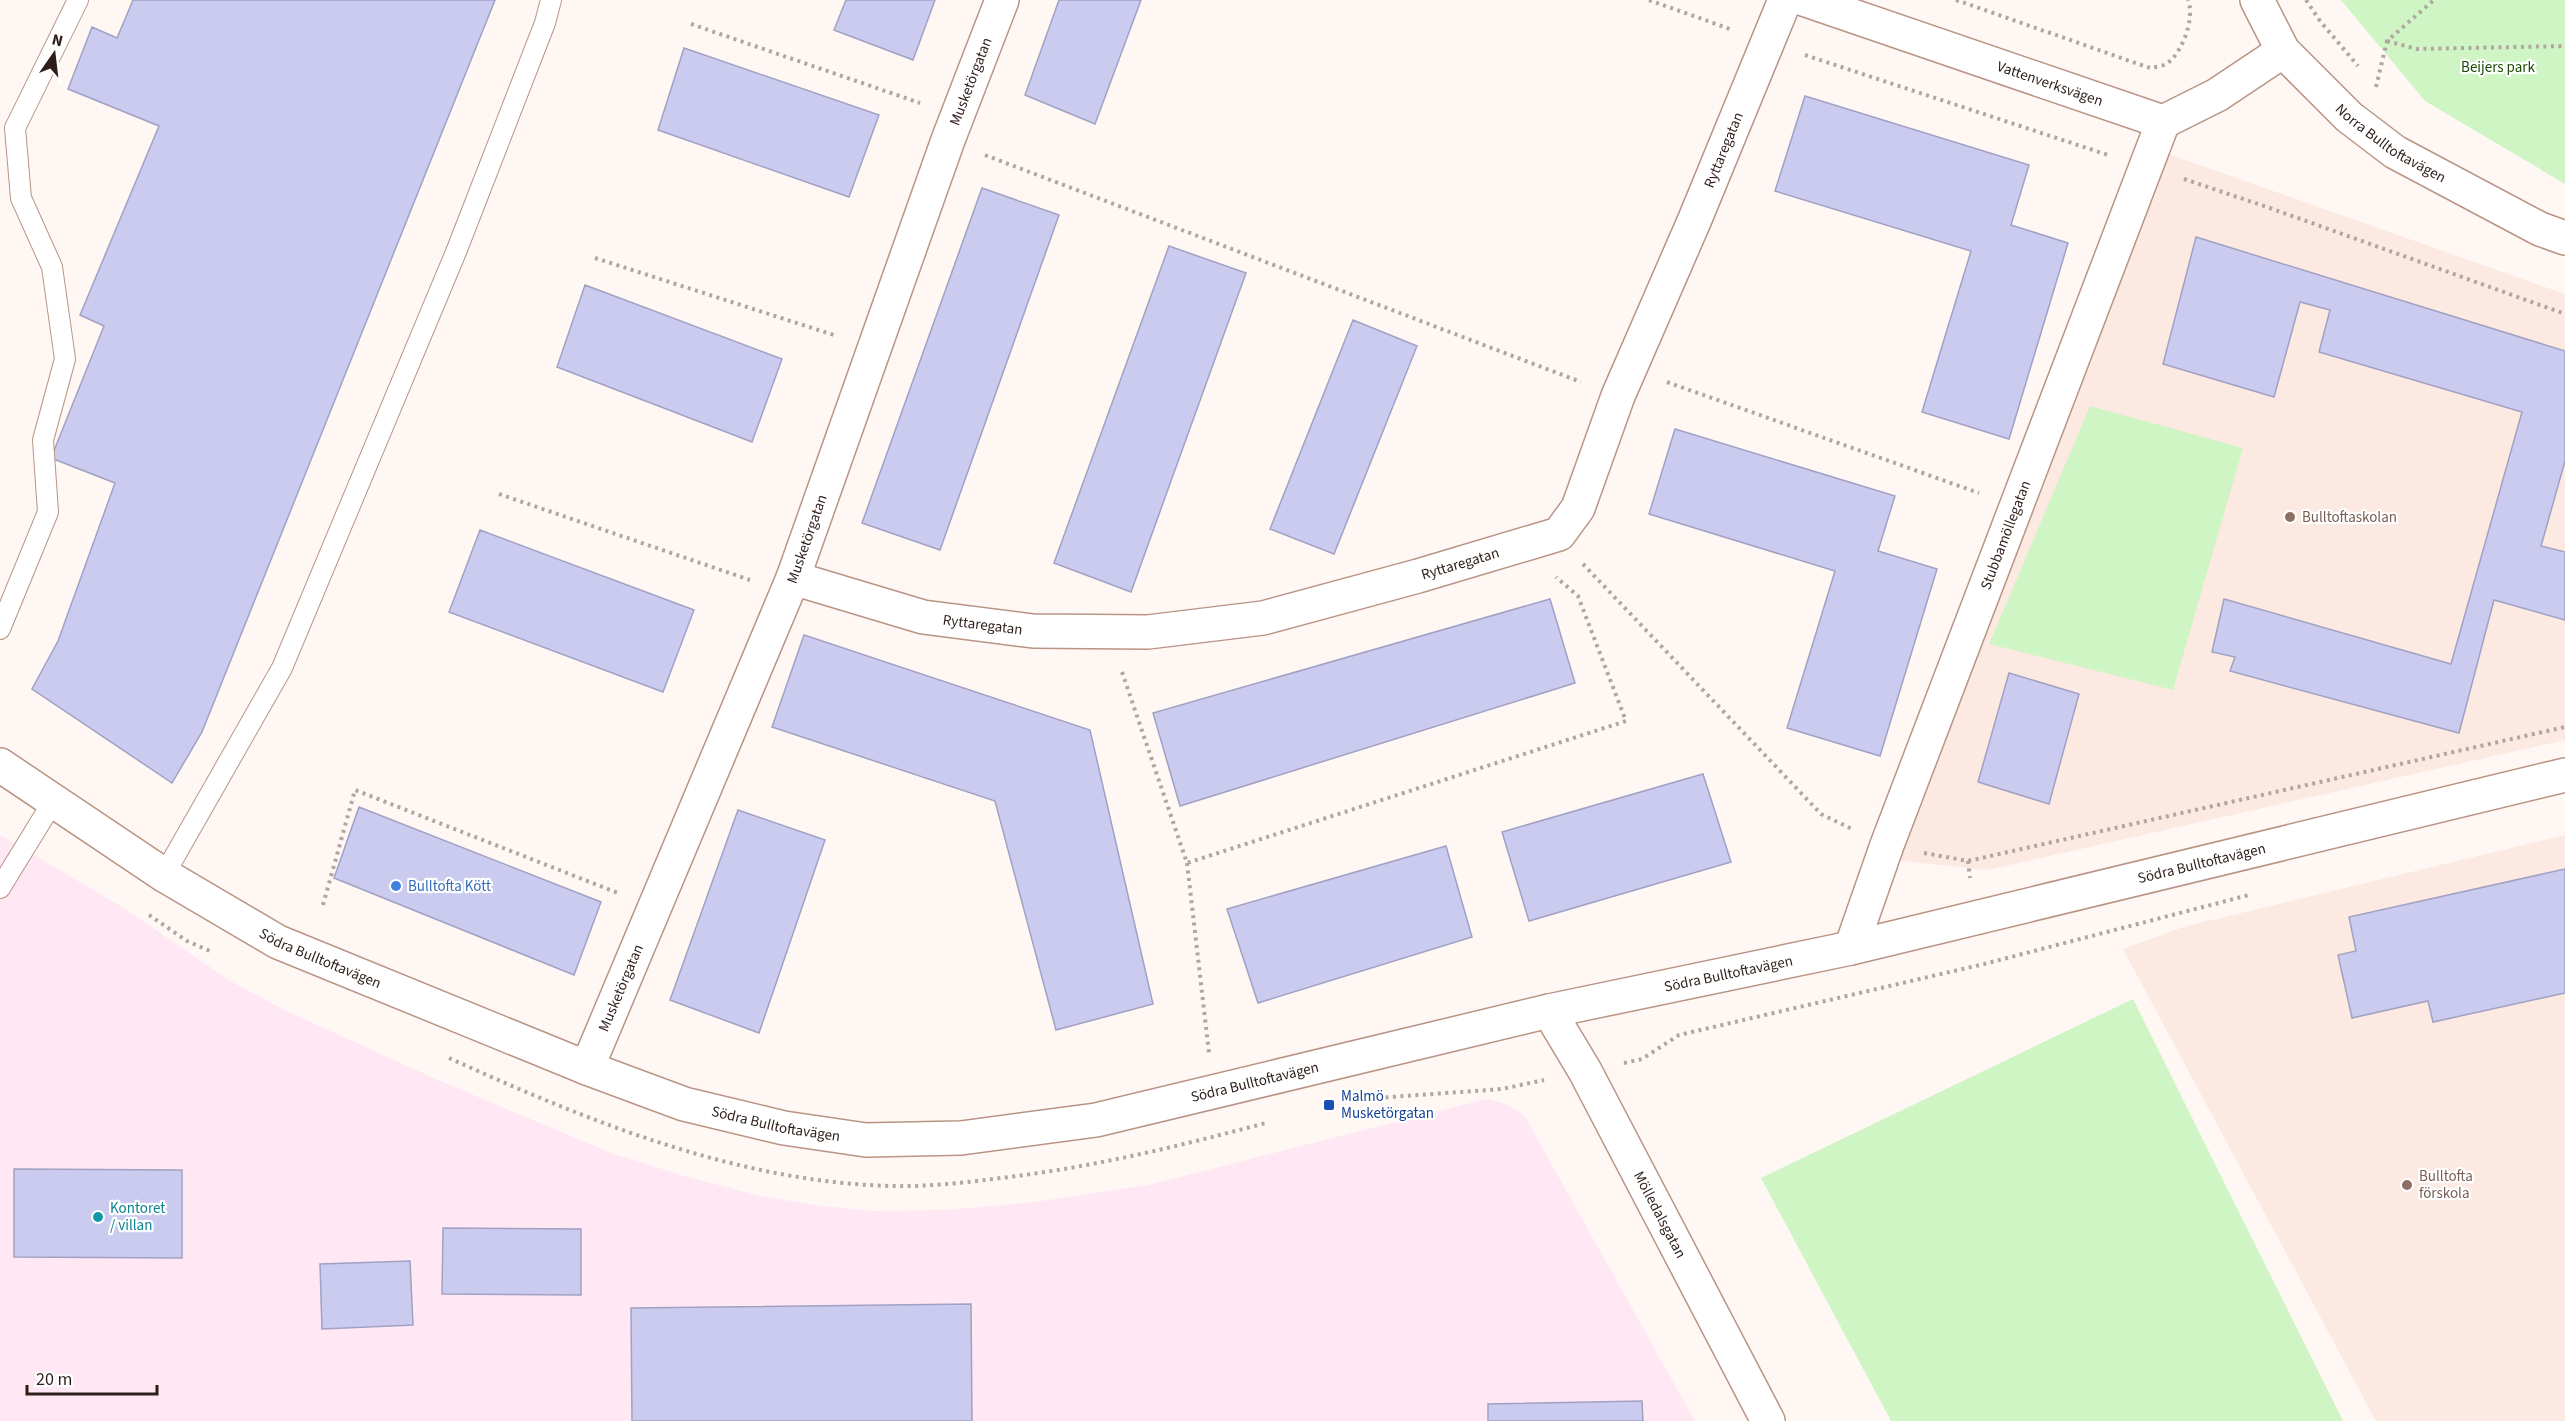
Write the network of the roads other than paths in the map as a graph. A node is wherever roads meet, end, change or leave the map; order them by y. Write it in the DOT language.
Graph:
graph roads {
  1 [pos="78,0"];
  2 [pos="551,0"];
  3 [pos="1002,0"];
  4 [pos="1785,0"];
  5 [pos="1806,0"];
  6 [pos="2257,0"];
  7 [pos="2283,51"];
  8 [pos="2163,123"];
  9 [pos="2565,238"];
  10 [pos="790,586"];
  11 [pos="0,629"];
  12 [pos="0,765"];
  13 [pos="2565,774"];
  14 [pos="54,800"];
  15 [pos="164,875"];
  16 [pos="0,888"];
  17 [pos="1851,948"];
  18 [pos="1549,1011"];
  19 [pos="587,1068"];
  20 [pos="1768,1421"];
  1 -- 11 [label="lane"];
  2 -- 15 [label="lane"];
  3 -- 10 [label="street, Musketörgatan"];
  4 -- 10 [label="street, Ryttaregatan"];
  5 -- 8 [label="street, Vattenverksvägen"];
  6 -- 7 [label="street, Norra Bulltoftavägen"];
  7 -- 8 [label="street"];
  7 -- 9 [label="street, Norra Bulltoftavägen"];
  8 -- 17 [label="street, Stubbamöllegatan"];
  10 -- 19 [label="street, Musketörgatan"];
  12 -- 14 [label="street, Södra Bulltoftavägen"];
  13 -- 17 [label="street, Södra Bulltoftavägen"];
  14 -- 15 [label="street, Södra Bulltoftavägen"];
  14 -- 16 [label="lane"];
  15 -- 19 [label="street, Södra Bulltoftavägen"];
  17 -- 18 [label="street, Södra Bulltoftavägen"];
  18 -- 19 [label="street, Södra Bulltoftavägen"];
  18 -- 20 [label="street, Mölledalsgatan"];
}
